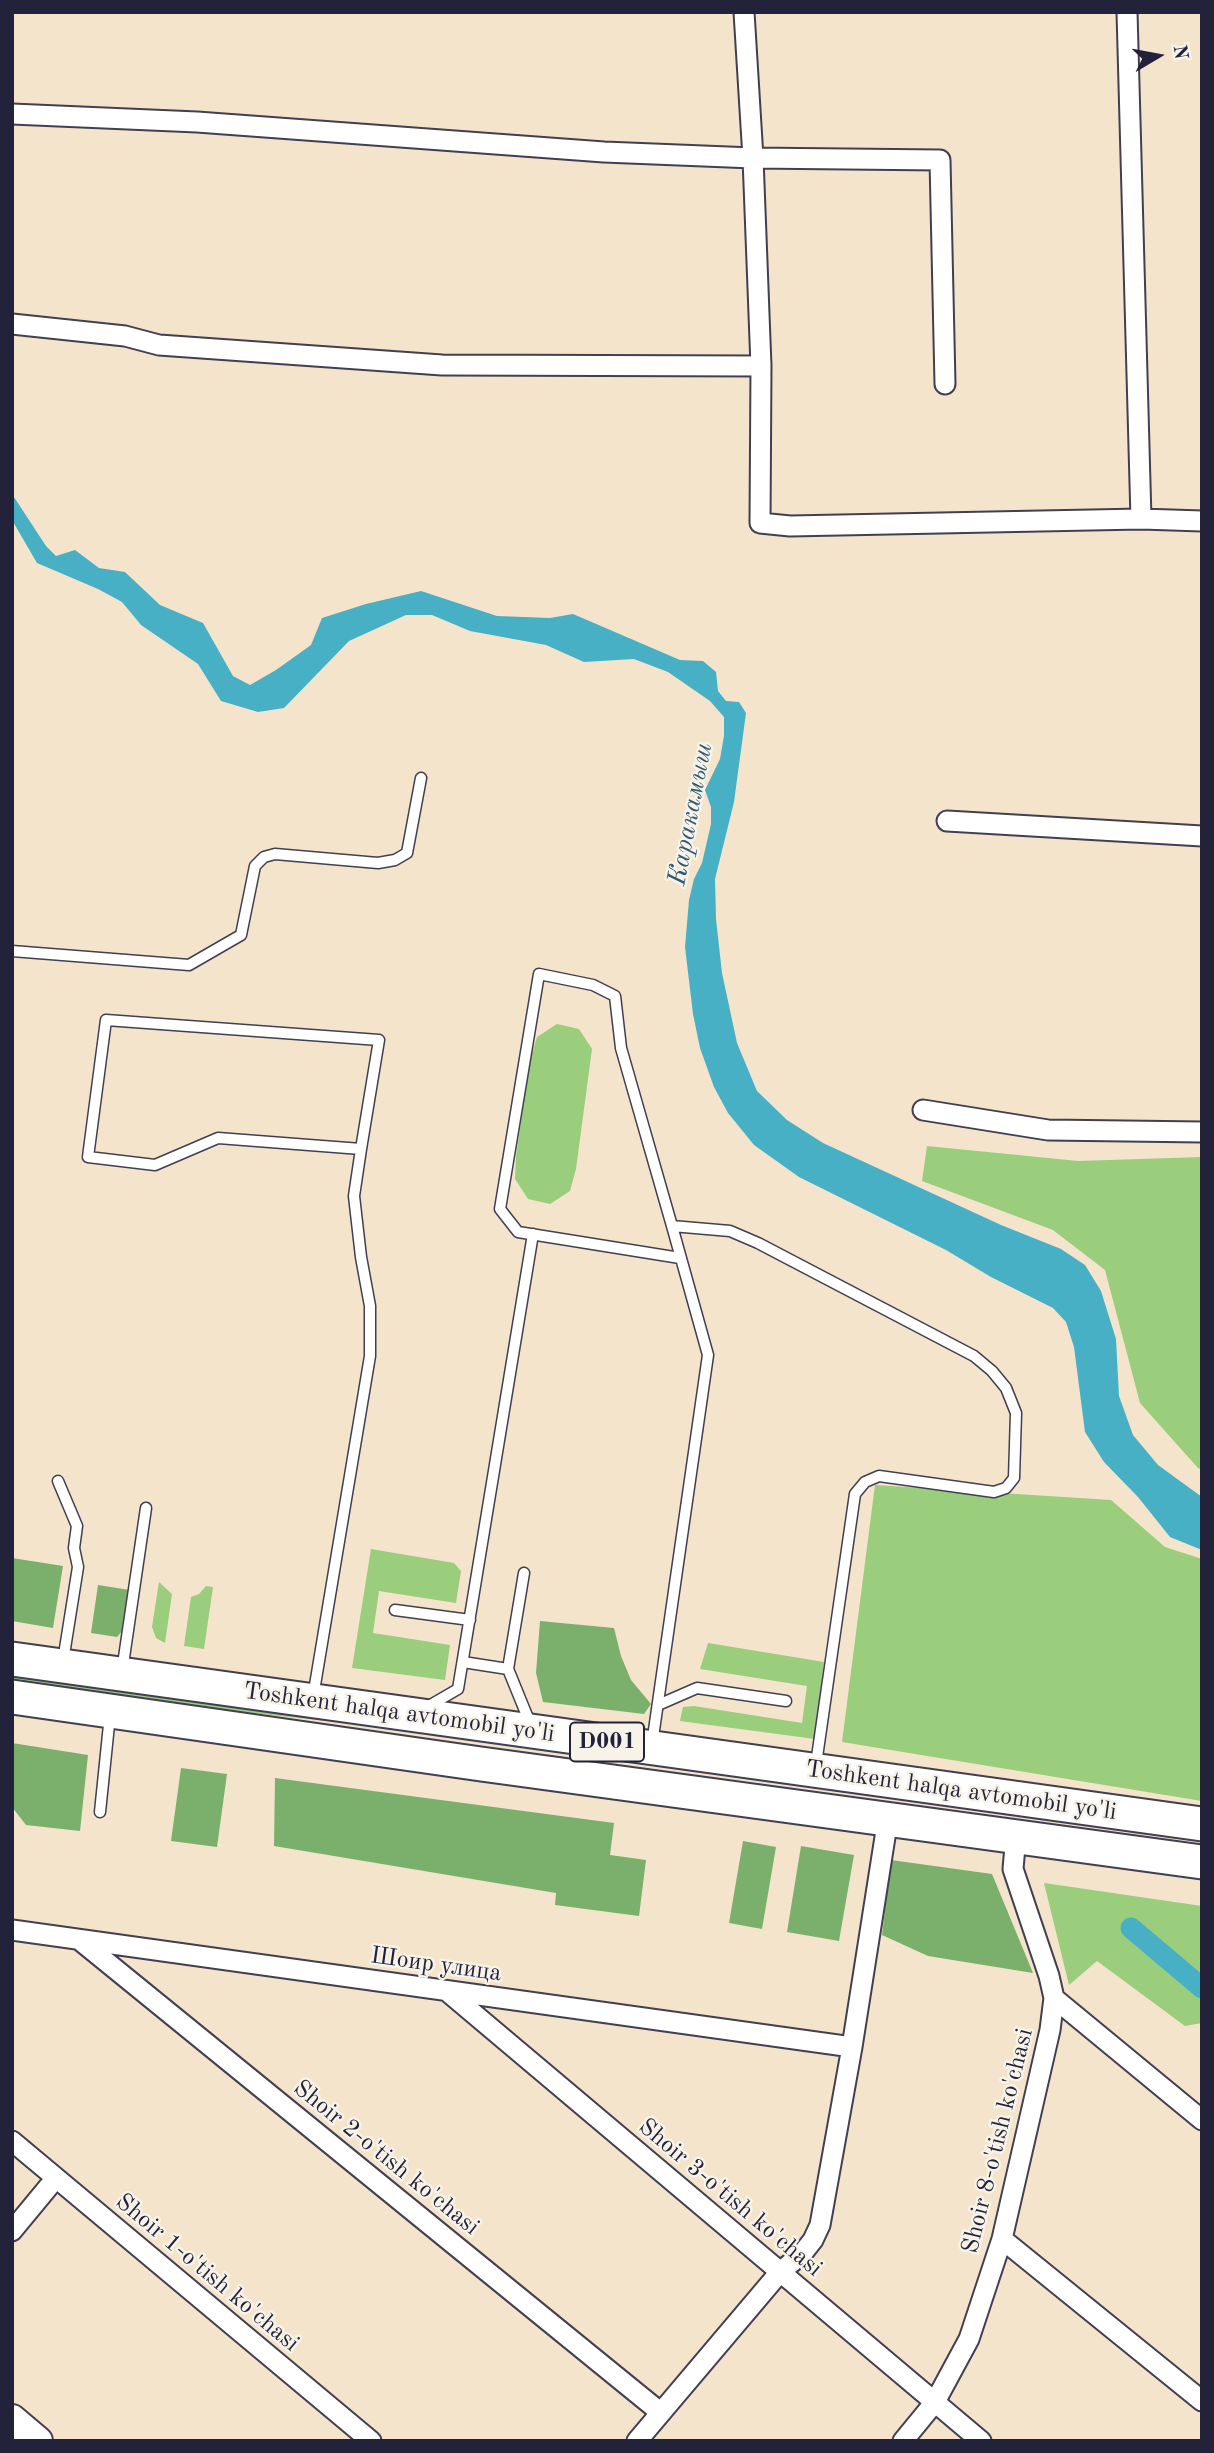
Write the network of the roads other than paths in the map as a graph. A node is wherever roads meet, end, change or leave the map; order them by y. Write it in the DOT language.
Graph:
graph roads {
  1 [pos="744,12"];
  2 [pos="1127,12"];
  3 [pos="12,114"];
  4 [pos="753,158"];
  5 [pos="12,324"];
  6 [pos="761,366"];
  7 [pos="945,384"];
  8 [pos="1141,519"];
  9 [pos="1202,521"];
  10 [pos="421,778"];
  11 [pos="947,821"];
  12 [pos="1202,836"];
  13 [pos="12,951"];
  14 [pos="923,1110"];
  15 [pos="1202,1132"];
  16 [pos="361,1149"];
  17 [pos="671,1226"];
  18 [pos="533,1234"];
  19 [pos="680,1258"];
  20 [pos="58,1481"];
  21 [pos="146,1508"];
  22 [pos="524,1573"];
  23 [pos="395,1610"];
  24 [pos="470,1620"];
  25 [pos="12,1659"];
  26 [pos="463,1662"];
  27 [pos="62,1667"];
  28 [pos="508,1669"];
  29 [pos="122,1675"];
  30 [pos="12,1697"];
  31 [pos="313,1701"];
  32 [pos="786,1701"];
  33 [pos="657,1706"];
  34 [pos="110,1711"];
  35 [pos="413,1715"];
  36 [pos="485,1724"];
  37 [pos="533,1731"];
  38 [pos="651,1748"];
  39 [pos="481,1764"];
  40 [pos="815,1771"];
  41 [pos="100,1812"];
  42 [pos="888,1818"];
  43 [pos="1202,1824"];
  44 [pos="1016,1835"];
  45 [pos="1202,1862"];
  46 [pos="12,1930"];
  47 [pos="82,1942"];
  48 [pos="448,1992"];
  49 [pos="1054,1997"];
  50 [pos="852,2047"];
  51 [pos="1202,2120"];
  52 [pos="12,2141"];
  53 [pos="55,2179"];
  54 [pos="12,2231"];
  55 [pos="1002,2239"];
  56 [pos="780,2272"];
  57 [pos="1202,2401"];
  58 [pos="935,2402"];
  59 [pos="660,2412"];
  60 [pos="12,2419"];
  61 [pos="38,2441"];
  62 [pos="372,2441"];
  63 [pos="637,2441"];
  64 [pos="903,2441"];
  65 [pos="982,2441"];
  1 -- 4 [label="street"];
  2 -- 8 [label="street"];
  3 -- 4 [label="street"];
  4 -- 6 [label="street"];
  4 -- 7 [label="street"];
  5 -- 6 [label="street"];
  6 -- 8 [label="street"];
  8 -- 9 [label="street"];
  10 -- 13 [label="lane"];
  11 -- 12 [label="street"];
  14 -- 15 [label="street"];
  16 -- 16 [label="lane"];
  16 -- 31 [label="lane"];
  17 -- 18 [label="lane"];
  17 -- 19 [label="lane"];
  17 -- 40 [label="lane"];
  18 -- 19 [label="lane"];
  18 -- 24 [label="lane"];
  19 -- 33 [label="lane"];
  20 -- 27 [label="lane"];
  21 -- 29 [label="lane"];
  22 -- 28 [label="lane"];
  23 -- 24 [label="lane"];
  24 -- 26 [label="lane"];
  25 -- 27 [label="highway, Toshkent halqa avtomobil yo'li / D001"];
  26 -- 28 [label="lane"];
  26 -- 35 [label="lane"];
  27 -- 29 [label="highway, Toshkent halqa avtomobil yo'li / D001"];
  28 -- 37 [label="lane"];
  29 -- 31 [label="highway, Toshkent halqa avtomobil yo'li / D001"];
  30 -- 34 [label="highway, Toshkent halqa avtomobil yo'li / D001"];
  31 -- 35 [label="highway, Toshkent halqa avtomobil yo'li / D001"];
  32 -- 33 [label="lane"];
  33 -- 38 [label="lane"];
  34 -- 39 [label="highway, Toshkent halqa avtomobil yo'li / D001"];
  34 -- 41 [label="lane"];
  35 -- 36 [label="highway, Toshkent halqa avtomobil yo'li / D001"];
  36 -- 37 [label="highway, Toshkent halqa avtomobil yo'li / D001"];
  36 -- 39 [label="highway"];
  37 -- 38 [label="highway, Toshkent halqa avtomobil yo'li / D001"];
  38 -- 40 [label="highway, Toshkent halqa avtomobil yo'li / D001"];
  39 -- 42 [label="highway, Toshkent halqa avtomobil yo'li / D001"];
  40 -- 43 [label="highway, Toshkent halqa avtomobil yo'li / D001"];
  42 -- 44 [label="highway, Toshkent halqa avtomobil yo'li / D001"];
  42 -- 50 [label="street"];
  44 -- 45 [label="highway, Toshkent halqa avtomobil yo'li / D001"];
  44 -- 49 [label="street, Shoir 8-o'tish ko'chasi"];
  46 -- 47 [label="street, Шоир улица"];
  47 -- 48 [label="street, Шоир улица"];
  47 -- 59 [label="street, Shoir 2-o'tish ko'chasi"];
  48 -- 50 [label="street, Шоир улица"];
  48 -- 56 [label="street, Shoir 3-o'tish ko'chasi"];
  49 -- 51 [label="street"];
  49 -- 55 [label="street, Shoir 8-o'tish ko'chasi"];
  50 -- 56 [label="street"];
  52 -- 53 [label="street, Shoir 1-o'tish ko'chasi"];
  53 -- 54 [label="street"];
  53 -- 62 [label="street, Shoir 1-o'tish ko'chasi"];
  55 -- 57 [label="street"];
  55 -- 58 [label="street, Shoir 8-o'tish ko'chasi"];
  56 -- 58 [label="street, Shoir 3-o'tish ko'chasi"];
  56 -- 59 [label="street"];
  58 -- 64 [label="street, Shoir 8-o'tish ko'chasi"];
  58 -- 65 [label="street, Shoir 3-o'tish ko'chasi"];
  59 -- 63 [label="street"];
  60 -- 61 [label="main road"];
}
